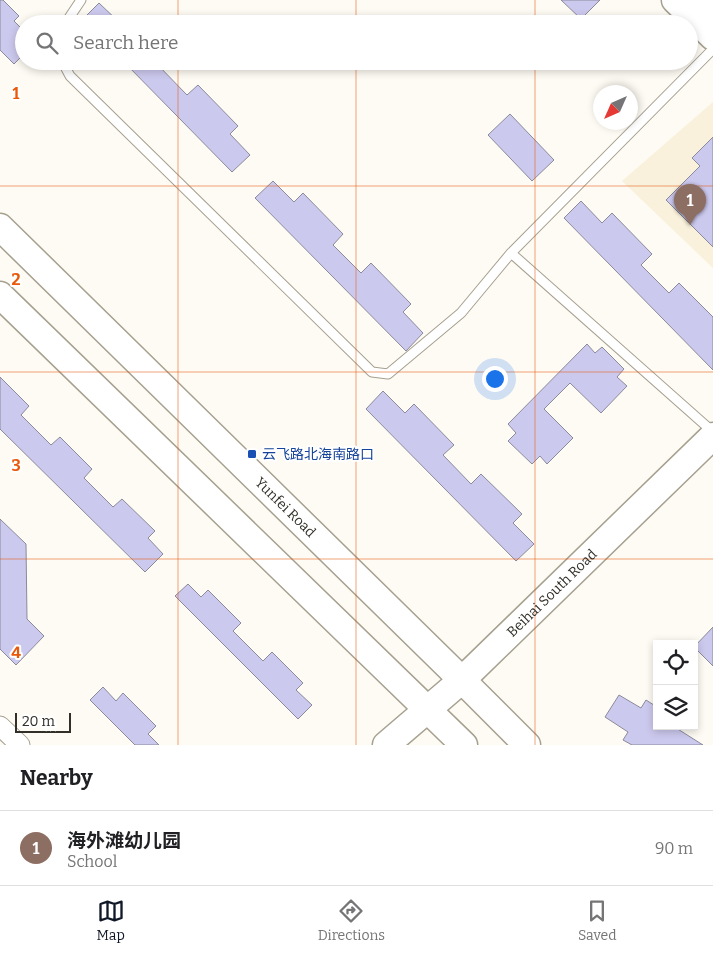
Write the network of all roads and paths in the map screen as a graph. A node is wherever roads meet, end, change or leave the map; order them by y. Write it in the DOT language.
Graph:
graph roads {
  1 [pos="81,0"];
  2 [pos="675,0"];
  3 [pos="703,0"];
  4 [pos="713,10"];
  5 [pos="71,15"];
  6 [pos="690,15"];
  7 [pos="698,22"];
  8 [pos="713,37"];
  9 [pos="713,49"];
  10 [pos="698,64"];
  11 [pos="67,70"];
  12 [pos="692,70"];
  13 [pos="0,228"];
  14 [pos="511,253"];
  15 [pos="0,295"];
  16 [pos="713,432"];
  17 [pos="713,436"];
  18 [pos="462,680"];
  19 [pos="428,709"];
  20 [pos="0,726"];
  21 [pos="20,745"];
  22 [pos="386,745"];
  23 [pos="464,745"];
  24 [pos="527,745"];
  1 -- 5 [label="lane"];
  2 -- 6 [label="main road"];
  3 -- 4 [label="main road"];
  7 -- 8 [label="main road"];
  9 -- 10 [label="lane"];
  11 -- 14 [label="lane"];
  12 -- 14 [label="lane"];
  13 -- 18 [label="main road, Yunfei Road"];
  14 -- 16 [label="lane"];
  15 -- 19 [label="main road"];
  17 -- 18 [label="main road, Beihai South Road"];
  18 -- 19 [label="main road, Beihai South Road"];
  18 -- 24 [label="main road, Yunfei Road"];
  19 -- 22 [label="main road, Beihai South Road"];
  19 -- 23 [label="main road"];
  20 -- 21 [label="street"];
}
